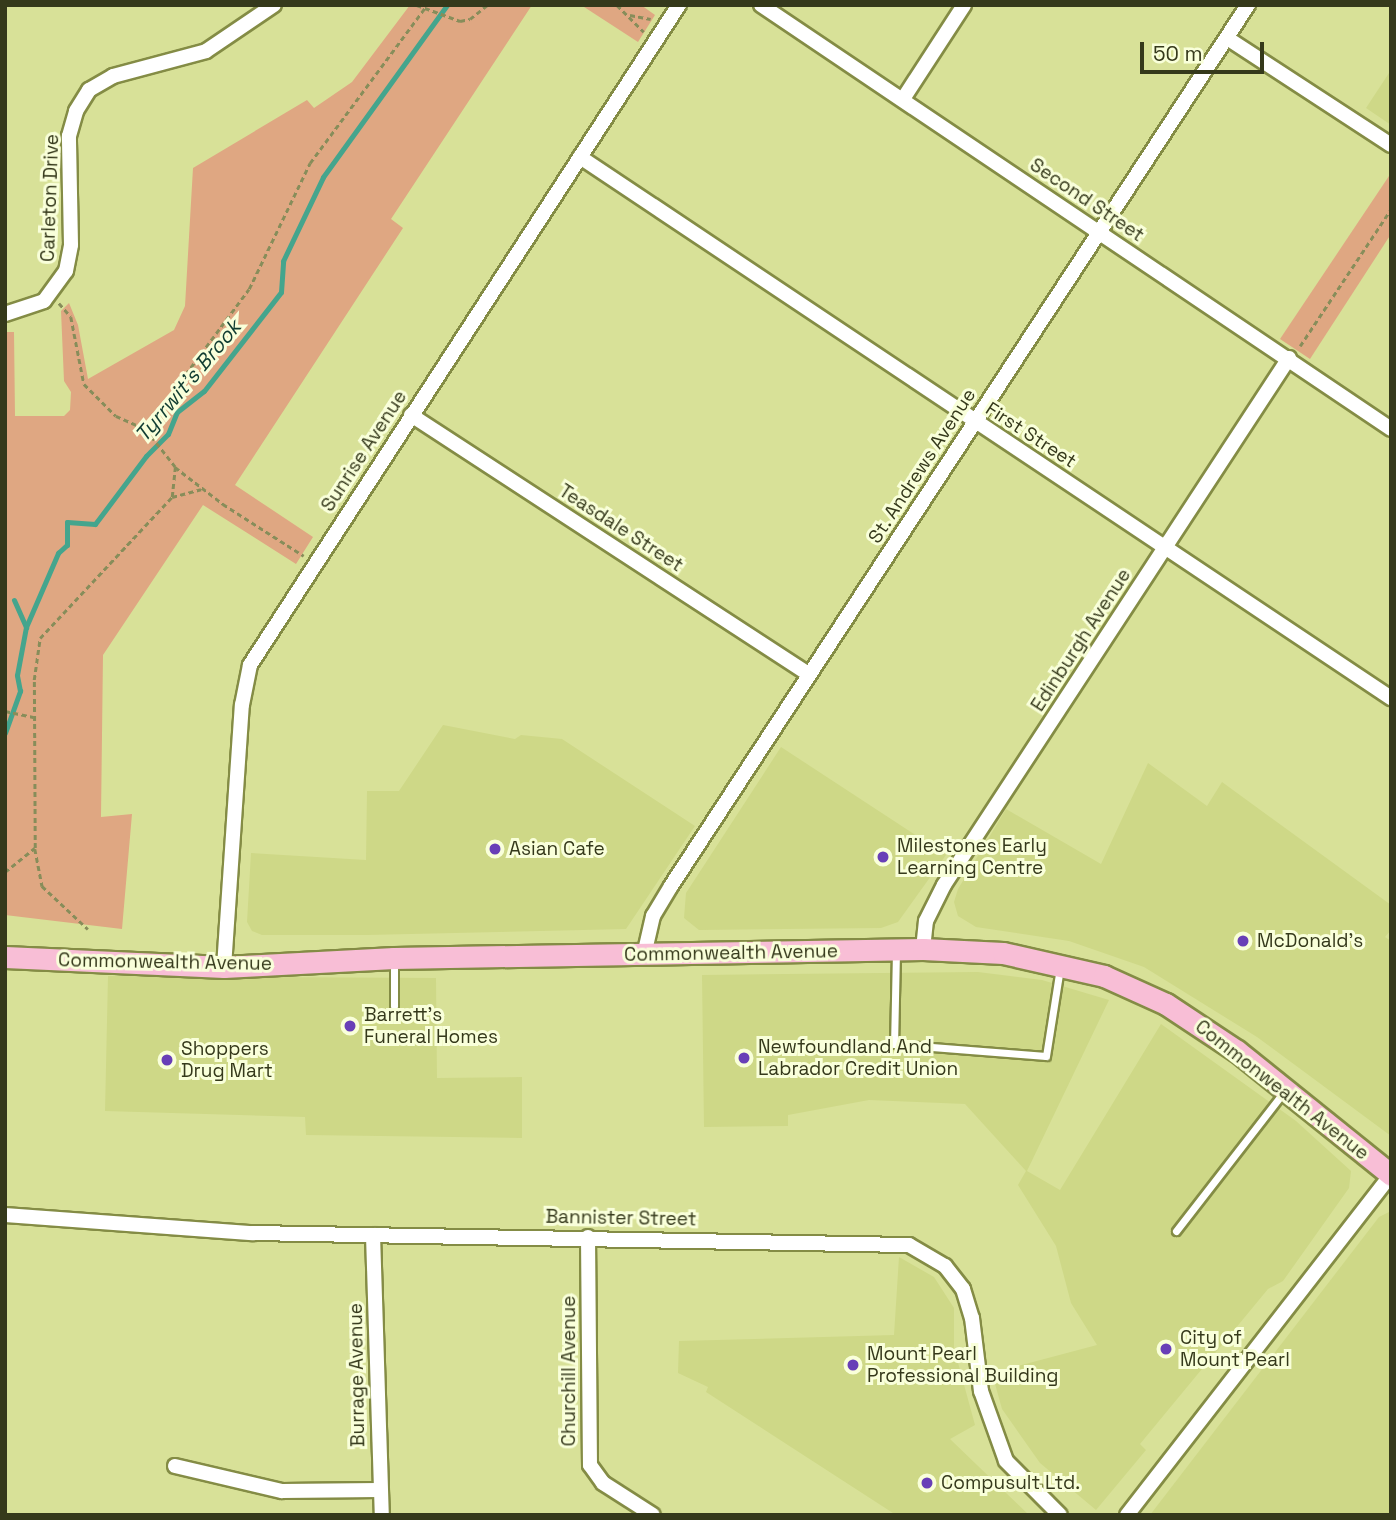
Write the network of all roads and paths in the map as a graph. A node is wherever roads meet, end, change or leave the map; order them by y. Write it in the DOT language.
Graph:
graph roads {
  1 [pos="274,5"];
  2 [pos="417,5"];
  3 [pos="487,5"];
  4 [pos="617,5"];
  5 [pos="679,5"];
  6 [pos="761,5"];
  7 [pos="964,5"];
  8 [pos="1248,5"];
  9 [pos="426,7"];
  10 [pos="630,15"];
  11 [pos="665,27"];
  12 [pos="1227,38"];
  13 [pos="656,40"];
  14 [pos="903,99"];
  15 [pos="1391,145"];
  16 [pos="580,157"];
  17 [pos="1391,209"];
  18 [pos="1099,231"];
  19 [pos="51,295"];
  20 [pos="5,314"];
  21 [pos="1289,358"];
  22 [pos="411,415"];
  23 [pos="974,421"];
  24 [pos="145,429"];
  25 [pos="1391,429"];
  26 [pos="175,467"];
  27 [pos="201,489"];
  28 [pos="172,497"];
  29 [pos="1166,546"];
  30 [pos="314,563"];
  31 [pos="809,674"];
  32 [pos="1391,698"];
  33 [pos="5,711"];
  34 [pos="33,716"];
  35 [pos="35,848"];
  36 [pos="5,872"];
  37 [pos="88,929"];
  38 [pos="923,949"];
  39 [pos="896,950"];
  40 [pos="645,955"];
  41 [pos="5,957"];
  42 [pos="394,958"];
  43 [pos="1061,964"];
  44 [pos="224,967"];
  45 [pos="394,1006"];
  46 [pos="1285,1090"];
  47 [pos="1391,1175"];
  48 [pos="5,1215"];
  49 [pos="1176,1231"];
  50 [pos="373,1235"];
  51 [pos="588,1237"];
  52 [pos="175,1466"];
  53 [pos="379,1490"];
  54 [pos="382,1515"];
  55 [pos="653,1515"];
  56 [pos="1060,1515"];
  57 [pos="1127,1515"];
  1 -- 19 [label="street, Carleton Drive"];
  2 -- 9 [label="path"];
  3 -- 9 [label="path"];
  4 -- 10 [label="path"];
  5 -- 11 [label="street, Sunrise Avenue"];
  6 -- 14 [label="street, Second Street"];
  7 -- 14 [label="street"];
  8 -- 12 [label="street, St. Andrews Avenue"];
  9 -- 24 [label="path"];
  10 -- 11 [label="path"];
  10 -- 13 [label="path"];
  11 -- 13 [label="street, Sunrise Avenue"];
  12 -- 15 [label="street"];
  12 -- 18 [label="street, St. Andrews Avenue"];
  13 -- 16 [label="street, Sunrise Avenue"];
  14 -- 18 [label="street, Second Street"];
  16 -- 22 [label="street, Sunrise Avenue"];
  16 -- 23 [label="street, First Street"];
  17 -- 21 [label="path"];
  18 -- 21 [label="street, Second Street"];
  18 -- 23 [label="street, St. Andrews Avenue"];
  19 -- 20 [label="street"];
  19 -- 24 [label="path"];
  21 -- 25 [label="street, Second Street"];
  21 -- 29 [label="street, Edinburgh Avenue"];
  22 -- 30 [label="street, Sunrise Avenue"];
  22 -- 31 [label="street, Teasdale Street"];
  23 -- 29 [label="street, First Street"];
  23 -- 31 [label="street, St. Andrews Avenue"];
  24 -- 26 [label="path"];
  26 -- 27 [label="path"];
  26 -- 28 [label="path"];
  27 -- 28 [label="path"];
  27 -- 30 [label="path"];
  28 -- 34 [label="path"];
  29 -- 32 [label="street, First Street"];
  29 -- 38 [label="street, Edinburgh Avenue"];
  30 -- 44 [label="street, Sunrise Avenue"];
  31 -- 40 [label="street, St. Andrews Avenue"];
  33 -- 34 [label="path"];
  34 -- 35 [label="path"];
  35 -- 36 [label="path"];
  35 -- 37 [label="path"];
  38 -- 39 [label="main road, Commonwealth Avenue"];
  38 -- 43 [label="main road, Commonwealth Avenue"];
  39 -- 40 [label="main road, Commonwealth Avenue"];
  39 -- 43 [label="lane"];
  40 -- 42 [label="main road, Commonwealth Avenue"];
  41 -- 44 [label="main road, Commonwealth Avenue"];
  42 -- 44 [label="main road, Commonwealth Avenue"];
  42 -- 45 [label="lane"];
  43 -- 46 [label="main road, Commonwealth Avenue"];
  46 -- 47 [label="main road, Commonwealth Avenue"];
  46 -- 49 [label="lane"];
  47 -- 57 [label="street"];
  48 -- 50 [label="street, Bannister Street"];
  50 -- 51 [label="street, Bannister Street"];
  50 -- 53 [label="street, Burrage Avenue"];
  51 -- 55 [label="street, Churchill Avenue"];
  51 -- 56 [label="street, Bannister Street"];
  52 -- 53 [label="street"];
  53 -- 54 [label="street, Burrage Avenue"];
}
